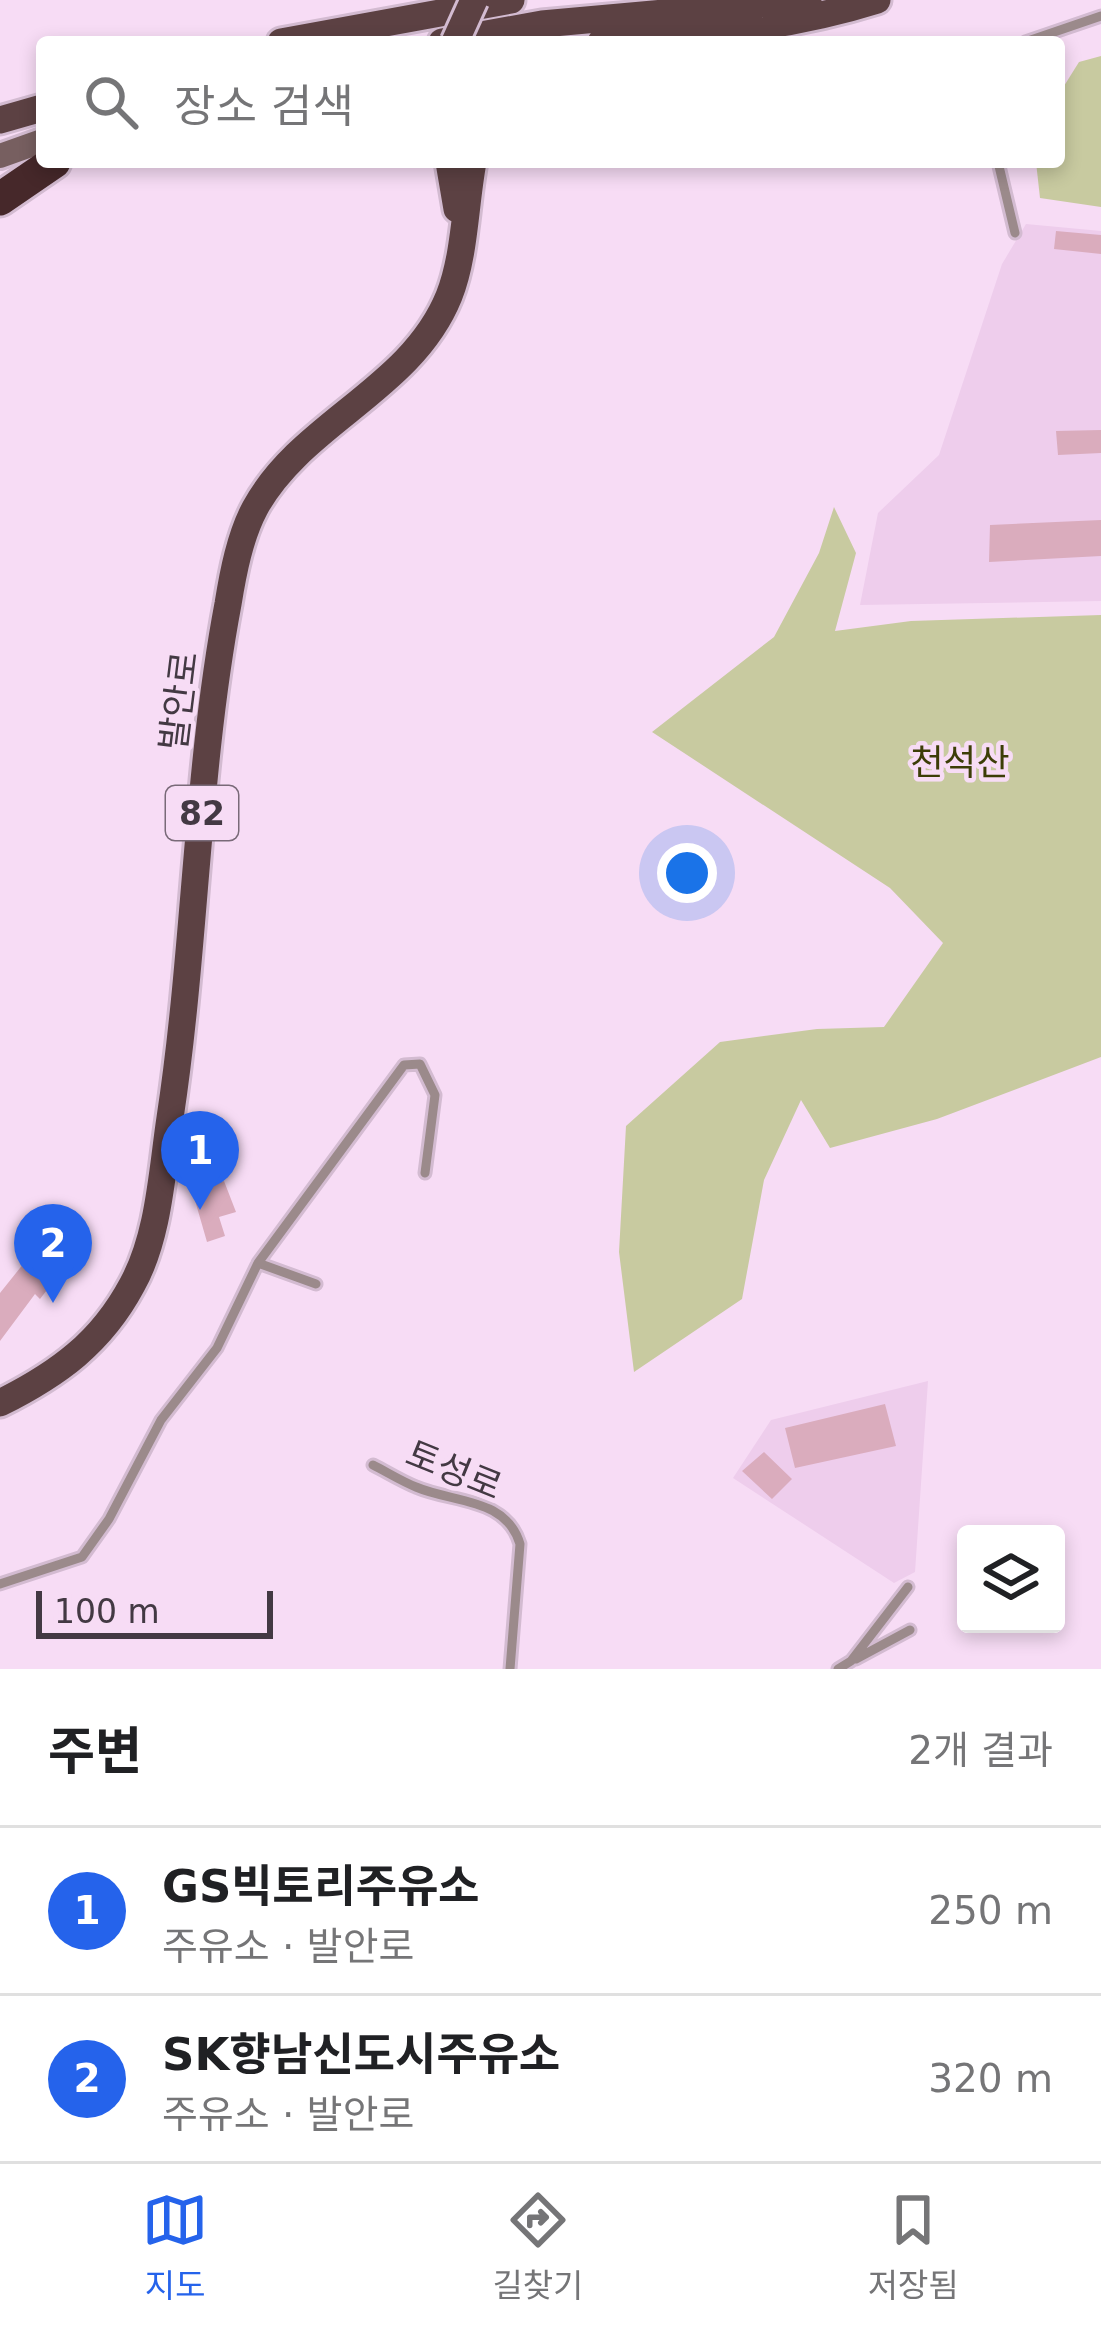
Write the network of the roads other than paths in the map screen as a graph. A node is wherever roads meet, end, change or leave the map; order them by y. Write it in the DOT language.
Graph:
graph roads {
  1 [pos="474,0"];
  2 [pos="511,0"];
  3 [pos="808,0"];
  4 [pos="877,0"];
  5 [pos="1101,16"];
  6 [pos="314,36"];
  7 [pos="458,36"];
  8 [pos="477,36"];
  9 [pos="696,36"];
  10 [pos="1043,36"];
  11 [pos="36,109"];
  12 [pos="0,120"];
  13 [pos="36,143"];
  14 [pos="0,156"];
  15 [pos="45,168"];
  16 [pos="450,168"];
  17 [pos="472,168"];
  18 [pos="999,168"];
  19 [pos="0,199"];
  20 [pos="1015,232"];
  21 [pos="460,237"];
  22 [pos="424,1173"];
  23 [pos="258,1263"];
  24 [pos="316,1284"];
  25 [pos="0,1403"];
  26 [pos="373,1465"];
  27 [pos="0,1584"];
  28 [pos="908,1587"];
  29 [pos="910,1630"];
  30 [pos="851,1661"];
  31 [pos="510,1669"];
  32 [pos="838,1669"];
  1 -- 7 [label="main road, bridge"];
  2 -- 6 [label="main road"];
  3 -- 8 [label="main road"];
  4 -- 9 [label="main road"];
  5 -- 10 [label="lane"];
  11 -- 12 [label="main road"];
  13 -- 14 [label="main road"];
  15 -- 19 [label="highway"];
  16 -- 21 [label="main road, 82"];
  17 -- 21 [label="main road, 82"];
  18 -- 20 [label="lane"];
  21 -- 25 [label="main road, 발안로 / 82"];
  22 -- 23 [label="lane"];
  23 -- 24 [label="lane"];
  23 -- 27 [label="lane"];
  26 -- 31 [label="lane, 토성로"];
  28 -- 30 [label="lane"];
  29 -- 30 [label="lane"];
  30 -- 32 [label="lane"];
}
